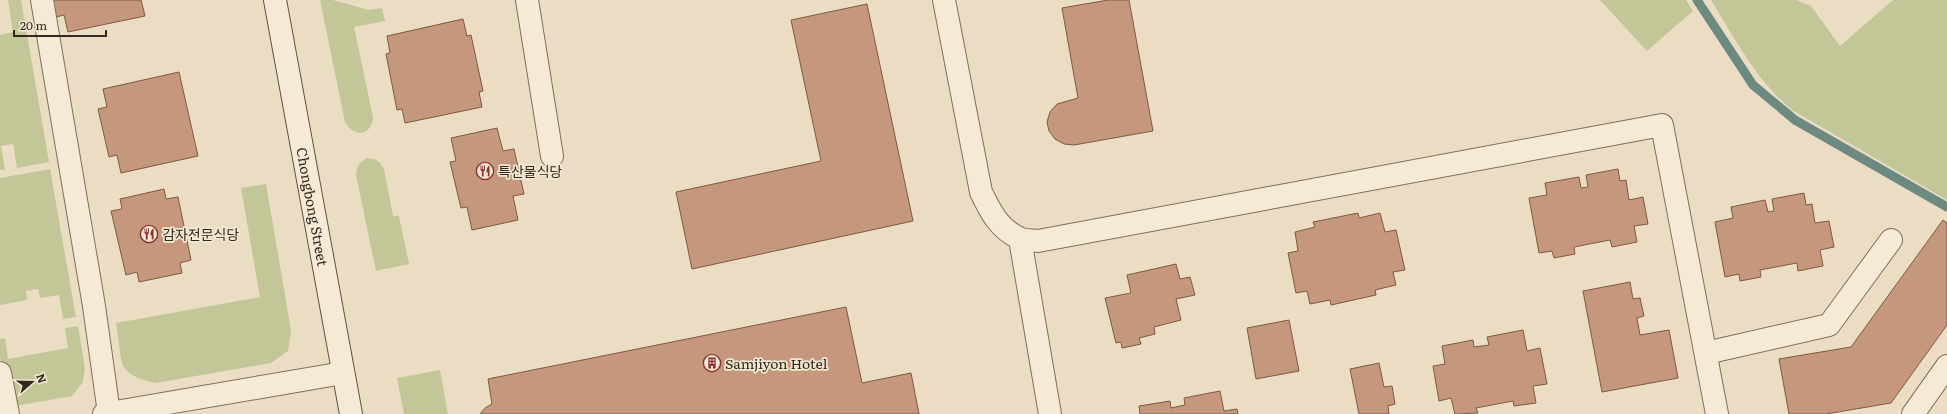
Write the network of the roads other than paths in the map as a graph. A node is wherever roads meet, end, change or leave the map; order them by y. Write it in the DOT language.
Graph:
graph roads {
  1 [pos="42,0"];
  2 [pos="275,0"];
  3 [pos="526,0"];
  4 [pos="944,0"];
  5 [pos="552,156"];
  6 [pos="1020,239"];
  7 [pos="1891,240"];
  8 [pos="1706,353"];
  9 [pos="1947,366"];
  10 [pos="0,373"];
  11 [pos="343,373"];
  12 [pos="8,414"];
  13 [pos="106,414"];
  14 [pos="351,414"];
  15 [pos="1050,414"];
  16 [pos="1717,414"];
  17 [pos="1913,414"];
  1 -- 13 [label="street"];
  2 -- 11 [label="street, Chongbong Street"];
  3 -- 5 [label="street"];
  4 -- 6 [label="street"];
  6 -- 8 [label="street"];
  6 -- 15 [label="street"];
  7 -- 8 [label="street"];
  8 -- 16 [label="street"];
  9 -- 17 [label="street"];
  10 -- 12 [label="street"];
  11 -- 13 [label="street"];
  11 -- 14 [label="street, Chongbong Street"];
}
